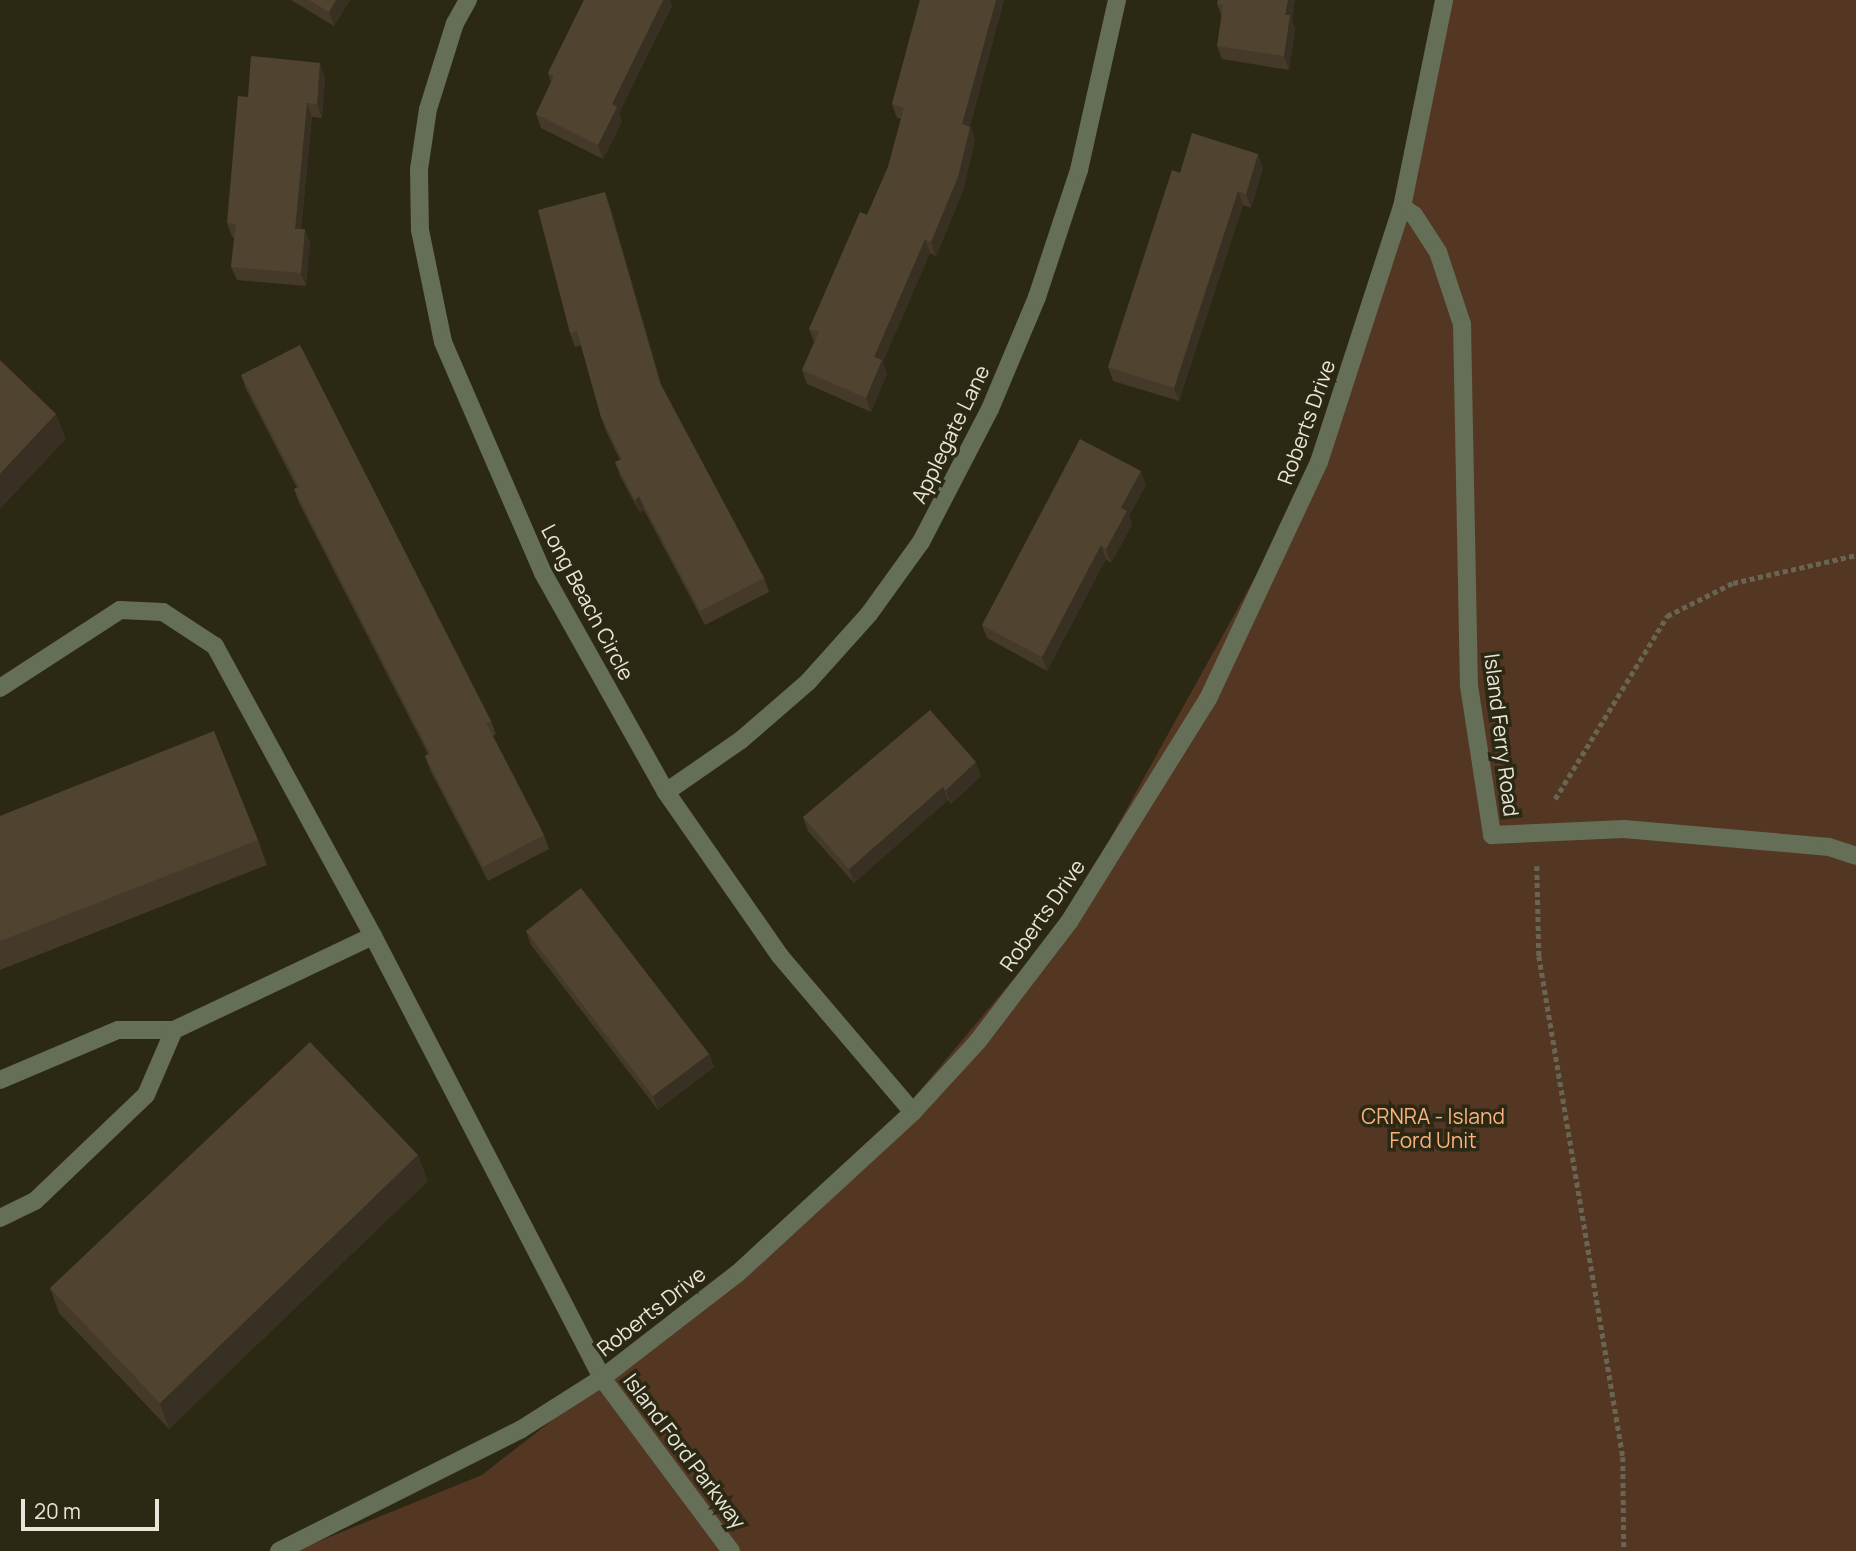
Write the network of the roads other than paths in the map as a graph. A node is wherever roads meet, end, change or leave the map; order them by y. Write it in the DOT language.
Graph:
graph roads {
  1 [pos="468,0"];
  2 [pos="1117,0"];
  3 [pos="1444,0"];
  4 [pos="1402,207"];
  5 [pos="0,688"];
  6 [pos="666,792"];
  7 [pos="1856,856"];
  8 [pos="373,936"];
  9 [pos="174,1030"];
  10 [pos="0,1080"];
  11 [pos="913,1112"];
  12 [pos="0,1218"];
  13 [pos="602,1378"];
  14 [pos="279,1551"];
  15 [pos="731,1551"];
  1 -- 6 [label="street, Long Beach Circle"];
  2 -- 6 [label="street, Applegate Lane"];
  3 -- 4 [label="street, Roberts Drive"];
  4 -- 7 [label="street, Island Ferry Road"];
  4 -- 11 [label="street, Roberts Drive"];
  5 -- 8 [label="street, Island Ford Parkway"];
  6 -- 11 [label="street, Long Beach Circle"];
  8 -- 9 [label="street"];
  8 -- 13 [label="street, Island Ford Parkway"];
  9 -- 10 [label="street"];
  9 -- 12 [label="street"];
  11 -- 13 [label="street, Roberts Drive"];
  13 -- 14 [label="street, Roberts Drive"];
  13 -- 15 [label="street, Island Ford Parkway"];
}
